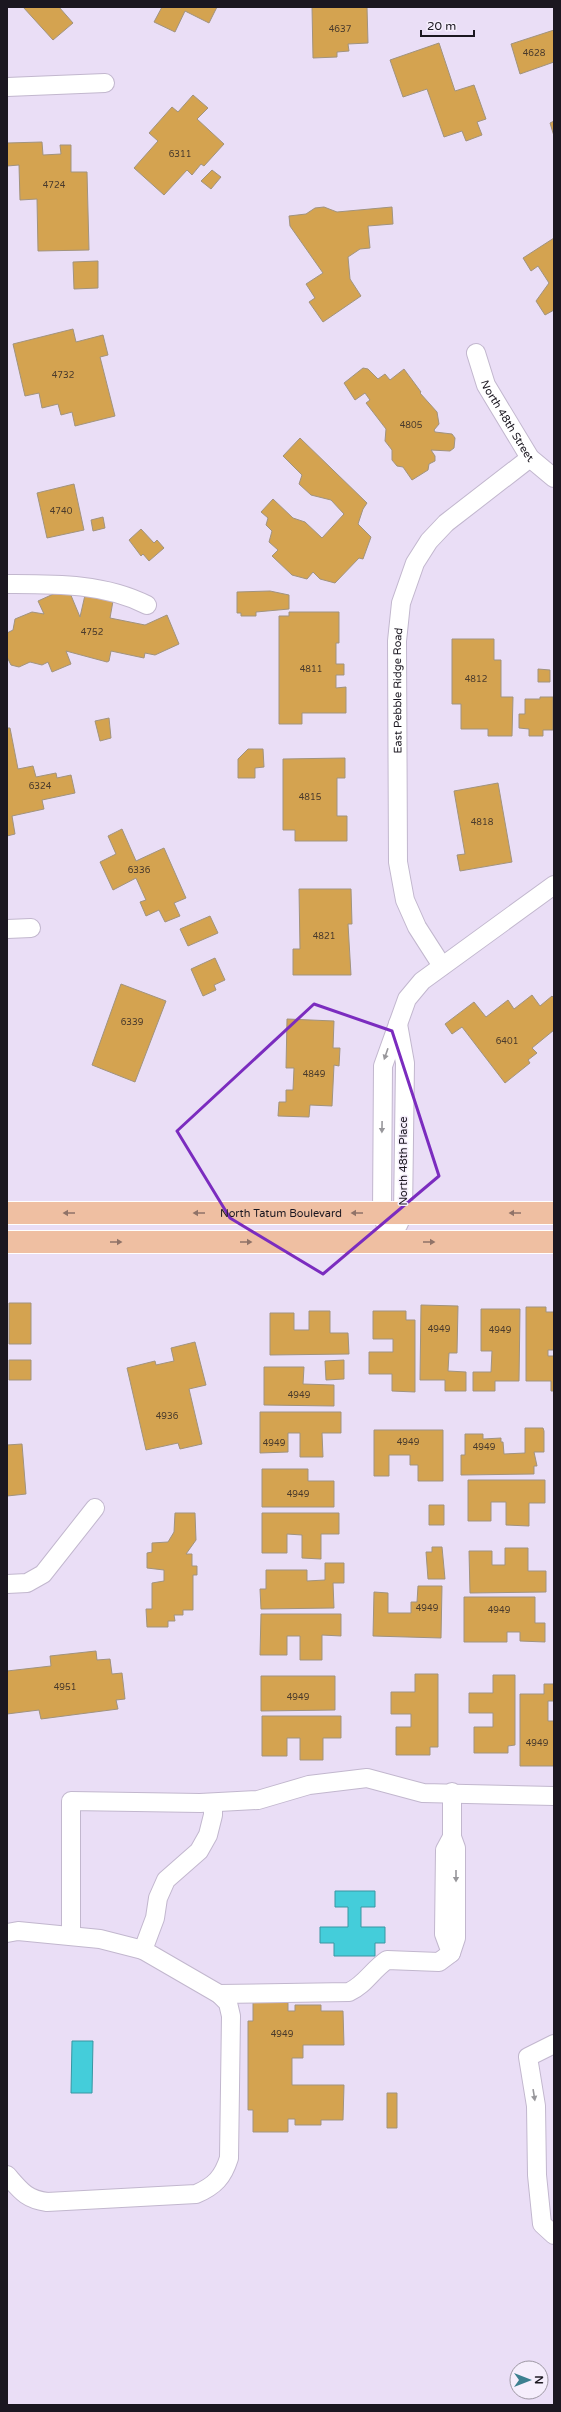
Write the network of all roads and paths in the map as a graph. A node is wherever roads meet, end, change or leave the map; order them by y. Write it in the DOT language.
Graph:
graph roads {
  1 [pos="105,83"];
  2 [pos="7,87"];
  3 [pos="476,353"];
  4 [pos="530,458"];
  5 [pos="554,478"];
  6 [pos="7,584"];
  7 [pos="147,605"];
  8 [pos="554,885"];
  9 [pos="31,928"];
  10 [pos="7,929"];
  11 [pos="442,966"];
  12 [pos="398,1021"];
  13 [pos="7,1213"];
  14 [pos="382,1213"];
  15 [pos="554,1213"];
  16 [pos="403,1214"];
  17 [pos="7,1242"];
  18 [pos="391,1242"];
  19 [pos="554,1242"];
  20 [pos="96,1508"];
  21 [pos="7,1584"];
  22 [pos="452,1792"];
  23 [pos="554,1796"];
  24 [pos="213,1803"];
  25 [pos="7,1933"];
  26 [pos="71,1936"];
  27 [pos="143,1950"];
  28 [pos="219,1994"];
  29 [pos="554,2044"];
  30 [pos="7,2175"];
  31 [pos="554,2235"];
  1 -- 2 [label="street"];
  3 -- 4 [label="street, North 48th Street"];
  4 -- 5 [label="street, North 48th Street"];
  4 -- 11 [label="street, East Pebble Ridge Road"];
  6 -- 7 [label="street"];
  8 -- 11 [label="street, North 48th Place"];
  9 -- 10 [label="street"];
  11 -- 12 [label="street, North 48th Place"];
  12 -- 14 [label="street, North 48th Place, one-way"];
  12 -- 16 [label="street, North 48th Place"];
  14 -- 13 [label="main road, North Tatum Boulevard, one-way"];
  14 -- 16 [label="main road, North Tatum Boulevard"];
  14 -- 18 [label="street, North 48th Place"];
  15 -- 16 [label="main road, North Tatum Boulevard, one-way"];
  16 -- 18 [label="street, North 48th Place"];
  17 -- 18 [label="main road, one-way"];
  18 -- 19 [label="main road, one-way"];
  20 -- 21 [label="street"];
  22 -- 23 [label="street"];
  22 -- 24 [label="street"];
  22 -- 28 [label="street"];
  24 -- 26 [label="street"];
  24 -- 27 [label="street"];
  25 -- 26 [label="street"];
  26 -- 27 [label="street"];
  27 -- 28 [label="street"];
  28 -- 30 [label="street"];
  29 -- 31 [label="street, one-way"];
}
